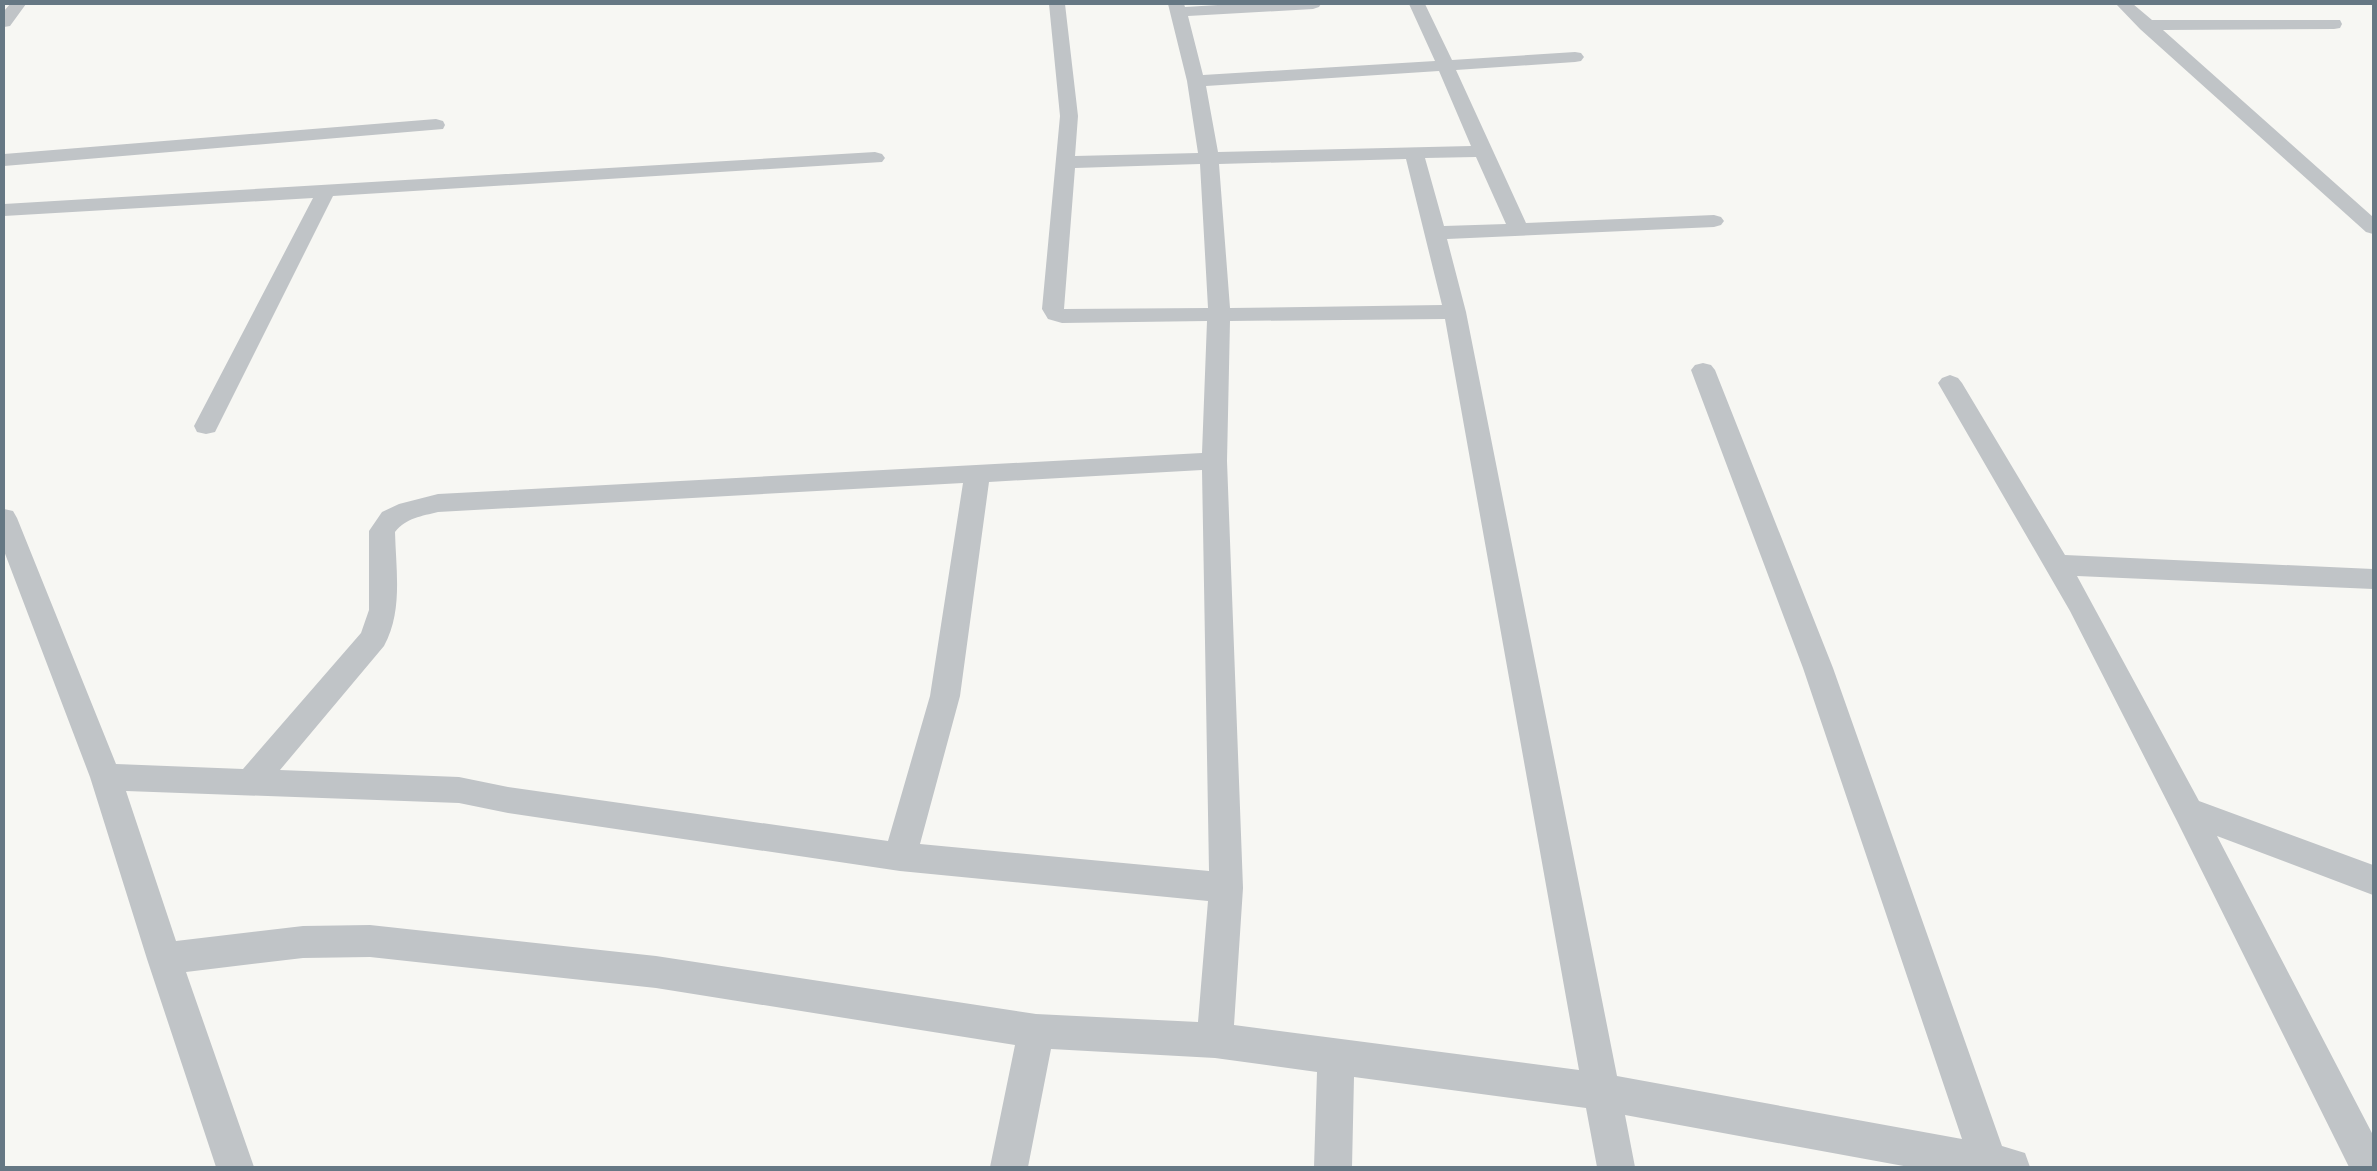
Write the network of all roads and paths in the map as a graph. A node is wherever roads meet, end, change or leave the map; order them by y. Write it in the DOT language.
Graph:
graph roads {
  1 [pos="18,4"];
  2 [pos="1057,4"];
  3 [pos="1313,4"];
  4 [pos="1417,4"];
  5 [pos="2124,4"];
  6 [pos="1178,8"];
  7 [pos="4,22"];
  8 [pos="2334,24"];
  9 [pos="2146,25"];
  10 [pos="1575,58"];
  11 [pos="1447,65"];
  12 [pos="1196,81"];
  13 [pos="436,125"];
  14 [pos="1483,151"];
  15 [pos="1414,154"];
  16 [pos="874,158"];
  17 [pos="1209,159"];
  18 [pos="4,160"];
  19 [pos="1066,162"];
  20 [pos="326,191"];
  21 [pos="4,210"];
  22 [pos="1714,221"];
  23 [pos="2373,228"];
  24 [pos="1519,230"];
  25 [pos="1436,233"];
  26 [pos="1455,312"];
  27 [pos="1219,314"];
  28 [pos="1703,370"];
  29 [pos="1950,384"];
  30 [pos="206,426"];
  31 [pos="1214,461"];
  32 [pos="977,474"];
  33 [pos="4,518"];
  34 [pos="10,555"];
  35 [pos="2057,565"];
  36 [pos="2373,579"];
  37 [pos="106,777"];
  38 [pos="251,782"];
  39 [pos="2188,811"];
  40 [pos="900,856"];
  41 [pos="2373,880"];
  42 [pos="1226,888"];
  43 [pos="164,960"];
  44 [pos="1036,1030"];
  45 [pos="1215,1040"];
  46 [pos="1336,1058"];
  47 [pos="1603,1092"];
  48 [pos="2000,1165"];
  49 [pos="235,1167"];
  50 [pos="1009,1167"];
  51 [pos="1333,1167"];
  52 [pos="1616,1167"];
  53 [pos="2369,1167"];
  1 -- 7 [label="street"];
  2 -- 19 [label="street"];
  3 -- 6 [label="street"];
  4 -- 11 [label="street"];
  5 -- 9 [label="street"];
  6 -- 12 [label="street"];
  8 -- 9 [label="street"];
  9 -- 23 [label="street"];
  10 -- 11 [label="street"];
  11 -- 12 [label="street"];
  11 -- 14 [label="street"];
  12 -- 17 [label="street"];
  13 -- 18 [label="street"];
  14 -- 15 [label="street"];
  14 -- 24 [label="street"];
  15 -- 17 [label="street"];
  15 -- 25 [label="street"];
  16 -- 20 [label="street"];
  17 -- 19 [label="street"];
  17 -- 27 [label="street"];
  19 -- 27 [label="street"];
  20 -- 21 [label="street"];
  20 -- 30 [label="street"];
  22 -- 24 [label="street"];
  24 -- 25 [label="street"];
  25 -- 26 [label="street"];
  26 -- 27 [label="street"];
  26 -- 47 [label="street"];
  27 -- 31 [label="street"];
  28 -- 48 [label="street"];
  29 -- 35 [label="street"];
  31 -- 32 [label="street"];
  31 -- 42 [label="street"];
  32 -- 38 [label="street"];
  32 -- 40 [label="street"];
  33 -- 34 [label="street"];
  34 -- 37 [label="street"];
  35 -- 36 [label="street"];
  35 -- 39 [label="street"];
  37 -- 38 [label="street"];
  37 -- 43 [label="street"];
  38 -- 40 [label="street"];
  39 -- 41 [label="street"];
  39 -- 53 [label="street"];
  40 -- 42 [label="street"];
  42 -- 45 [label="street"];
  43 -- 44 [label="street"];
  43 -- 49 [label="street"];
  44 -- 45 [label="street"];
  44 -- 50 [label="street"];
  45 -- 46 [label="street"];
  46 -- 47 [label="street"];
  46 -- 51 [label="street"];
  47 -- 48 [label="street"];
  47 -- 52 [label="street"];
}
